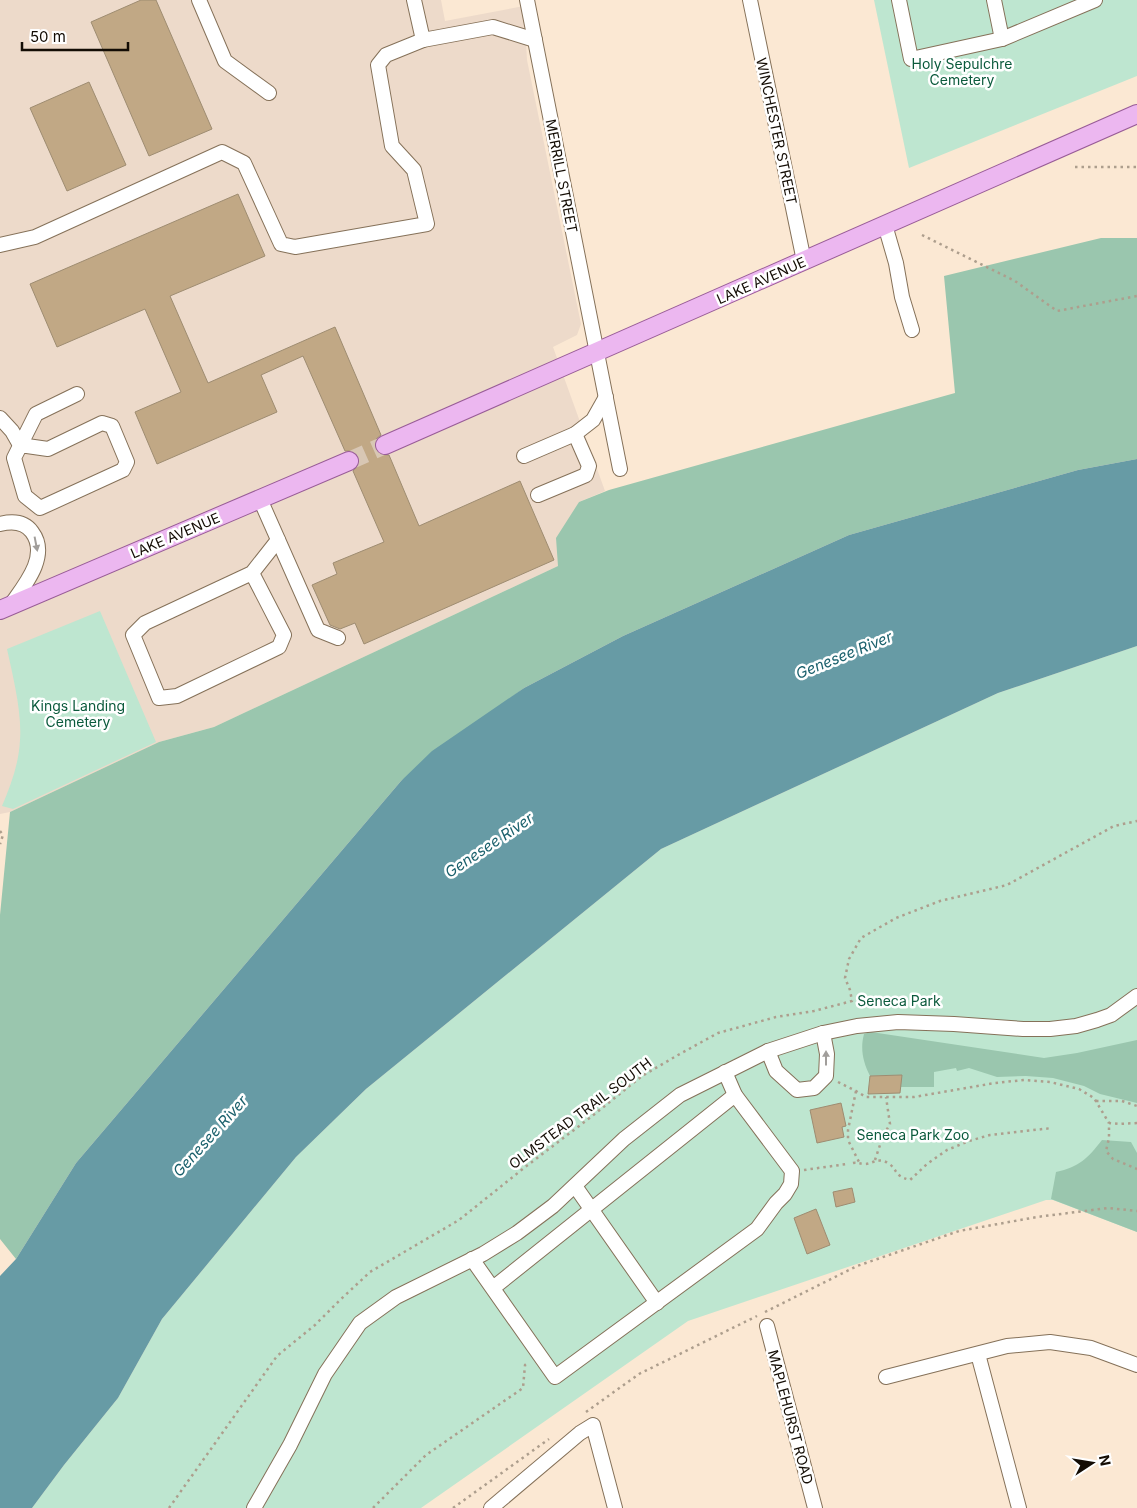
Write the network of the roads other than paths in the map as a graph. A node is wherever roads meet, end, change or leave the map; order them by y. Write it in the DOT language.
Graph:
graph roads {
  1 [pos="199,0"];
  2 [pos="414,0"];
  3 [pos="527,0"];
  4 [pos="750,0"];
  5 [pos="899,0"];
  6 [pos="994,0"];
  7 [pos="1095,0"];
  8 [pos="1002,39"];
  9 [pos="423,40"];
  10 [pos="535,40"];
  11 [pos="269,93"];
  12 [pos="1137,114"];
  13 [pos="886,225"];
  14 [pos="0,245"];
  15 [pos="804,262"];
  16 [pos="912,330"];
  17 [pos="597,353"];
  18 [pos="77,394"];
  19 [pos="606,397"];
  20 [pos="0,418"];
  21 [pos="575,434"];
  22 [pos="20,445"];
  23 [pos="385,445"];
  24 [pos="524,456"];
  25 [pos="349,461"];
  26 [pos="620,469"];
  27 [pos="538,495"];
  28 [pos="260,499"];
  29 [pos="0,524"];
  30 [pos="278,540"];
  31 [pos="252,573"];
  32 [pos="5,608"];
  33 [pos="338,638"];
  34 [pos="1137,996"];
  35 [pos="824,1033"];
  36 [pos="768,1052"];
  37 [pos="725,1072"];
  38 [pos="735,1096"];
  39 [pos="575,1186"];
  40 [pos="592,1210"];
  41 [pos="472,1259"];
  42 [pos="493,1288"];
  43 [pos="657,1302"];
  44 [pos="767,1326"];
  45 [pos="978,1354"];
  46 [pos="1137,1365"];
  47 [pos="886,1377"];
  48 [pos="254,1508"];
  49 [pos="491,1508"];
  50 [pos="615,1508"];
  51 [pos="815,1508"];
  52 [pos="1019,1508"];
  1 -- 11 [label="street"];
  2 -- 9 [label="street"];
  3 -- 10 [label="street, MERRILL STREET"];
  4 -- 15 [label="street, WINCHESTER STREET"];
  5 -- 8 [label="street"];
  6 -- 8 [label="street"];
  7 -- 8 [label="street"];
  9 -- 10 [label="street"];
  9 -- 14 [label="street"];
  10 -- 17 [label="street, MERRILL STREET"];
  12 -- 13 [label="main road, LAKE AVENUE"];
  13 -- 15 [label="main road, LAKE AVENUE"];
  13 -- 16 [label="street"];
  15 -- 17 [label="main road, LAKE AVENUE"];
  17 -- 19 [label="street, MERRILL STREET"];
  17 -- 23 [label="main road, LAKE AVENUE"];
  18 -- 22 [label="street"];
  19 -- 21 [label="street"];
  19 -- 26 [label="street, MERRILL STREET"];
  20 -- 22 [label="street"];
  21 -- 24 [label="street"];
  21 -- 27 [label="street"];
  22 -- 22 [label="street"];
  25 -- 28 [label="main road, LAKE AVENUE"];
  28 -- 30 [label="street"];
  28 -- 32 [label="main road, LAKE AVENUE"];
  29 -- 32 [label="street, one-way"];
  30 -- 31 [label="street"];
  30 -- 33 [label="street"];
  31 -- 31 [label="street"];
  34 -- 35 [label="street"];
  35 -- 36 [label="street"];
  36 -- 35 [label="street, one-way"];
  36 -- 37 [label="street"];
  37 -- 38 [label="street"];
  37 -- 39 [label="street"];
  38 -- 40 [label="street"];
  38 -- 43 [label="street"];
  39 -- 40 [label="street"];
  39 -- 41 [label="street"];
  40 -- 42 [label="street"];
  40 -- 43 [label="street"];
  41 -- 42 [label="street"];
  41 -- 48 [label="street"];
  42 -- 43 [label="street"];
  44 -- 51 [label="street, MAPLEHURST ROAD"];
  45 -- 46 [label="street"];
  45 -- 47 [label="street"];
  45 -- 52 [label="street"];
  49 -- 50 [label="street"];
}
